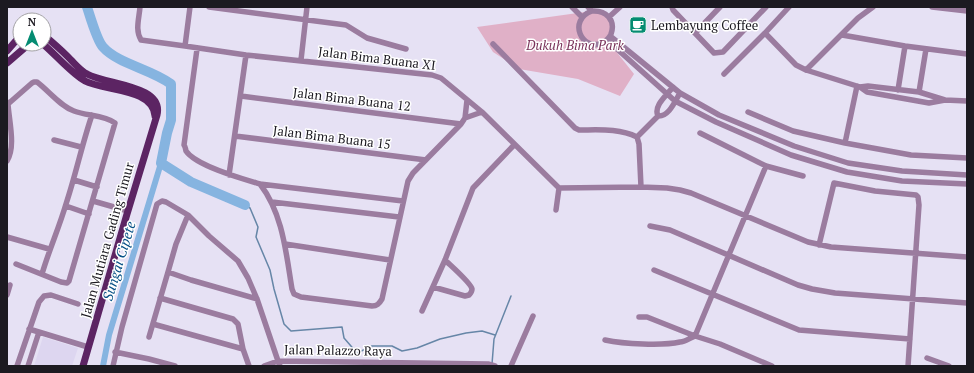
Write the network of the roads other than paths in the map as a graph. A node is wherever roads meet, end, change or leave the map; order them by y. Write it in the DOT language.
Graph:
graph roads {
  1 [pos="140,7"];
  2 [pos="190,7"];
  3 [pos="209,7"];
  4 [pos="307,7"];
  5 [pos="572,7"];
  6 [pos="620,7"];
  7 [pos="672,7"];
  8 [pos="720,7"];
  9 [pos="766,7"];
  10 [pos="789,7"];
  11 [pos="873,7"];
  12 [pos="932,7"];
  13 [pos="595,9"];
  14 [pos="967,11"];
  15 [pos="582,17"];
  16 [pos="609,17"];
  17 [pos="306,20"];
  18 [pos="695,33"];
  19 [pos="764,33"];
  20 [pos="842,35"];
  21 [pos="608,38"];
  22 [pos="52,42"];
  23 [pos="493,44"];
  24 [pos="185,46"];
  25 [pos="905,46"];
  26 [pos="197,48"];
  27 [pos="406,49"];
  28 [pos="926,49"];
  29 [pos="20,52"];
  30 [pos="52,52"];
  31 [pos="967,54"];
  32 [pos="246,55"];
  33 [pos="301,60"];
  34 [pos="7,63"];
  35 [pos="806,70"];
  36 [pos="724,74"];
  37 [pos="673,87"];
  38 [pos="858,87"];
  39 [pos="898,90"];
  40 [pos="919,92"];
  41 [pos="680,93"];
  42 [pos="667,94"];
  43 [pos="241,96"];
  44 [pos="468,100"];
  45 [pos="945,100"];
  46 [pos="675,101"];
  47 [pos="967,101"];
  48 [pos="8,103"];
  49 [pos="482,112"];
  50 [pos="748,112"];
  51 [pos="92,115"];
  52 [pos="658,116"];
  53 [pos="465,118"];
  54 [pos="155,120"];
  55 [pos="461,124"];
  56 [pos="700,133"];
  57 [pos="235,136"];
  58 [pos="637,137"];
  59 [pos="54,140"];
  60 [pos="514,144"];
  61 [pos="845,144"];
  62 [pos="81,147"];
  63 [pos="967,158"];
  64 [pos="426,160"];
  65 [pos="7,161"];
  66 [pos="766,166"];
  67 [pos="229,175"];
  68 [pos="967,175"];
  69 [pos="803,176"];
  70 [pos="74,180"];
  71 [pos="260,184"];
  72 [pos="967,184"];
  73 [pos="641,186"];
  74 [pos="98,187"];
  75 [pos="559,188"];
  76 [pos="93,201"];
  77 [pos="403,201"];
  78 [pos="272,202"];
  79 [pos="66,206"];
  80 [pos="556,210"];
  81 [pos="128,211"];
  82 [pos="89,214"];
  83 [pos="188,215"];
  84 [pos="745,216"];
  85 [pos="399,217"];
  86 [pos="650,226"];
  87 [pos="7,237"];
  88 [pos="285,244"];
  89 [pos="820,245"];
  90 [pos="49,249"];
  91 [pos="916,253"];
  92 [pos="729,255"];
  93 [pos="967,257"];
  94 [pos="390,260"];
  95 [pos="445,260"];
  96 [pos="16,264"];
  97 [pos="654,270"];
  98 [pos="168,272"];
  99 [pos="42,274"];
  100 [pos="10,285"];
  101 [pos="433,287"];
  102 [pos="712,294"];
  103 [pos="7,295"];
  104 [pos="160,298"];
  105 [pos="257,299"];
  106 [pos="914,300"];
  107 [pos="967,303"];
  108 [pos="78,304"];
  109 [pos="422,311"];
  110 [pos="533,316"];
  111 [pos="639,316"];
  112 [pos="153,324"];
  113 [pos="29,328"];
  114 [pos="39,332"];
  115 [pos="695,336"];
  116 [pos="149,337"];
  117 [pos="910,339"];
  118 [pos="605,340"];
  119 [pos="88,347"];
  120 [pos="242,349"];
  121 [pos="115,352"];
  122 [pos="927,358"];
  123 [pos="279,364"];
  124 [pos="308,364"];
  125 [pos="337,364"];
  126 [pos="366,364"];
  127 [pos="382,364"];
  128 [pos="17,366"];
  129 [pos="28,366"];
  130 [pos="83,366"];
  131 [pos="112,366"];
  132 [pos="175,366"];
  133 [pos="249,366"];
  134 [pos="264,366"];
  135 [pos="495,366"];
  136 [pos="511,366"];
  137 [pos="772,366"];
  138 [pos="908,366"];
  139 [pos="948,366"];
  1 -- 24 [label="street, Jalan Bima Buana XI"];
  2 -- 24 [label="street"];
  3 -- 17 [label="street"];
  4 -- 17 [label="street"];
  5 -- 15 [label="street"];
  6 -- 16 [label="street"];
  7 -- 18 [label="street"];
  8 -- 18 [label="street"];
  9 -- 18 [label="street"];
  10 -- 19 [label="street"];
  11 -- 20 [label="street"];
  12 -- 14 [label="street"];
  13 -- 15 [label="street"];
  13 -- 16 [label="street"];
  15 -- 21 [label="street"];
  16 -- 21 [label="street"];
  17 -- 27 [label="street"];
  17 -- 33 [label="street"];
  19 -- 35 [label="street"];
  19 -- 36 [label="street"];
  20 -- 25 [label="street"];
  20 -- 35 [label="street"];
  21 -- 37 [label="street"];
  21 -- 42 [label="street"];
  22 -- 54 [label="main road, Jalan Mutiara Gading Timur"];
  23 -- 58 [label="street"];
  24 -- 26 [label="street, Jalan Bima Buana XI"];
  25 -- 28 [label="street"];
  25 -- 39 [label="street"];
  26 -- 32 [label="street, Jalan Bima Buana XI"];
  26 -- 67 [label="street"];
  28 -- 31 [label="street"];
  28 -- 40 [label="street"];
  29 -- 34 [label="main road"];
  30 -- 54 [label="main road"];
  32 -- 33 [label="street, Jalan Bima Buana XI"];
  32 -- 43 [label="street"];
  33 -- 44 [label="street, Jalan Bima Buana XI"];
  35 -- 38 [label="street"];
  37 -- 41 [label="street"];
  37 -- 42 [label="street"];
  38 -- 39 [label="street"];
  38 -- 45 [label="street"];
  38 -- 61 [label="street"];
  39 -- 40 [label="street"];
  40 -- 45 [label="street"];
  41 -- 46 [label="street"];
  41 -- 68 [label="street"];
  42 -- 46 [label="street"];
  42 -- 52 [label="street"];
  43 -- 55 [label="street, Jalan Bima Buana 12"];
  43 -- 57 [label="street"];
  44 -- 49 [label="street, Jalan Bima Buana XI"];
  44 -- 53 [label="street"];
  45 -- 47 [label="street"];
  46 -- 52 [label="street"];
  46 -- 72 [label="street"];
  48 -- 51 [label="street"];
  48 -- 65 [label="street"];
  49 -- 53 [label="street"];
  49 -- 60 [label="street, Jalan Bima Buana XI"];
  50 -- 61 [label="street"];
  51 -- 62 [label="street"];
  51 -- 74 [label="street"];
  52 -- 58 [label="street"];
  53 -- 55 [label="street"];
  54 -- 81 [label="main road, Jalan Mutiara Gading Timur"];
  55 -- 64 [label="street"];
  56 -- 66 [label="street"];
  57 -- 64 [label="street, Jalan Bima Buana 15"];
  57 -- 67 [label="street"];
  58 -- 73 [label="street"];
  59 -- 62 [label="street"];
  60 -- 75 [label="street, Jalan Bima Buana XI"];
  60 -- 95 [label="street"];
  61 -- 63 [label="street"];
  62 -- 70 [label="street"];
  64 -- 77 [label="street"];
  66 -- 69 [label="street"];
  66 -- 84 [label="street"];
  67 -- 71 [label="street"];
  70 -- 74 [label="street"];
  70 -- 79 [label="street"];
  71 -- 77 [label="street"];
  71 -- 78 [label="street"];
  73 -- 75 [label="street"];
  73 -- 84 [label="street"];
  74 -- 76 [label="street"];
  75 -- 80 [label="street"];
  76 -- 81 [label="street"];
  76 -- 82 [label="street"];
  77 -- 85 [label="street"];
  78 -- 85 [label="street"];
  78 -- 88 [label="street"];
  79 -- 82 [label="street"];
  79 -- 90 [label="street"];
  81 -- 119 [label="main road, Jalan Mutiara Gading Timur"];
  82 -- 99 [label="street"];
  83 -- 98 [label="street"];
  83 -- 105 [label="street, Jalan Palazzo Raya"];
  83 -- 121 [label="street, Jalan Palazzo Raya"];
  84 -- 89 [label="street"];
  84 -- 92 [label="street"];
  85 -- 94 [label="street"];
  86 -- 92 [label="street"];
  87 -- 90 [label="street"];
  88 -- 94 [label="street"];
  88 -- 94 [label="street"];
  89 -- 91 [label="street"];
  89 -- 91 [label="street"];
  90 -- 99 [label="street"];
  91 -- 93 [label="street"];
  91 -- 106 [label="street"];
  92 -- 102 [label="street"];
  92 -- 106 [label="street"];
  95 -- 101 [label="street"];
  95 -- 101 [label="street"];
  96 -- 99 [label="street"];
  97 -- 102 [label="street"];
  98 -- 104 [label="street"];
  98 -- 105 [label="street"];
  100 -- 103 [label="street"];
  101 -- 109 [label="street"];
  102 -- 115 [label="street"];
  102 -- 117 [label="street"];
  104 -- 112 [label="street"];
  104 -- 120 [label="street"];
  105 -- 123 [label="street, Jalan Palazzo Raya"];
  106 -- 107 [label="street"];
  106 -- 117 [label="street"];
  108 -- 113 [label="street"];
  110 -- 136 [label="street"];
  111 -- 115 [label="street"];
  112 -- 116 [label="street"];
  112 -- 120 [label="street"];
  113 -- 114 [label="street"];
  113 -- 128 [label="street"];
  114 -- 119 [label="street"];
  114 -- 129 [label="street"];
  115 -- 118 [label="street"];
  115 -- 137 [label="street"];
  117 -- 138 [label="street"];
  119 -- 130 [label="main road, Jalan Mutiara Gading Timur"];
  120 -- 133 [label="street"];
  121 -- 131 [label="street, Jalan Palazzo Raya"];
  121 -- 132 [label="street"];
  122 -- 139 [label="street"];
  123 -- 124 [label="street, Jalan Palazzo Raya"];
  123 -- 134 [label="street"];
  124 -- 125 [label="street, Jalan Palazzo Raya"];
  125 -- 126 [label="street, Jalan Palazzo Raya"];
  126 -- 127 [label="street, Jalan Palazzo Raya"];
  127 -- 135 [label="street, Jalan Palazzo Raya"];
}
